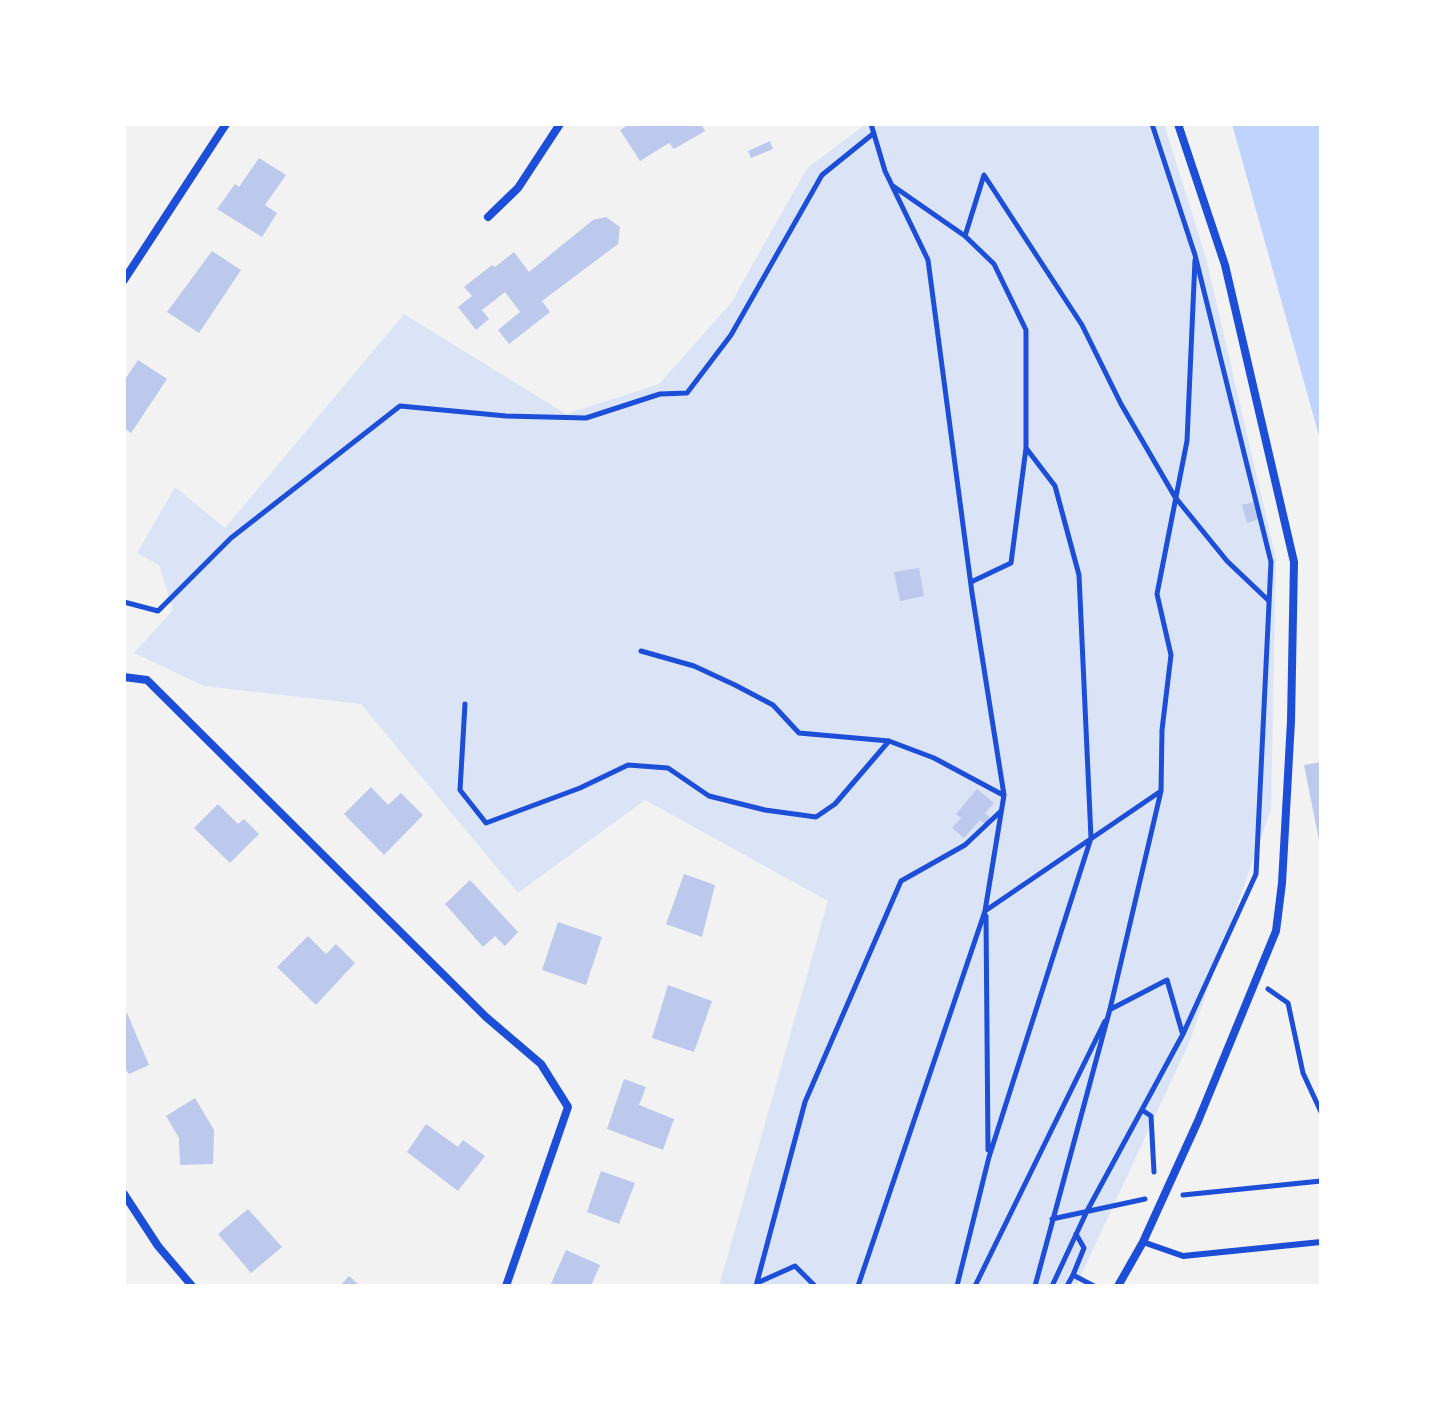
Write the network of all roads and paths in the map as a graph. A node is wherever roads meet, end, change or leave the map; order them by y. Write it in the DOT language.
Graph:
graph roads {
  1 [pos="226,124"];
  2 [pos="560,124"];
  3 [pos="871,124"];
  4 [pos="1152,124"];
  5 [pos="1178,124"];
  6 [pos="874,133"];
  7 [pos="892,185"];
  8 [pos="488,217"];
  9 [pos="965,236"];
  10 [pos="1195,255"];
  11 [pos="124,280"];
  12 [pos="1026,448"];
  13 [pos="1175,497"];
  14 [pos="971,582"];
  15 [pos="124,602"];
  16 [pos="1270,602"];
  17 [pos="641,651"];
  18 [pos="124,677"];
  19 [pos="465,704"];
  20 [pos="889,741"];
  21 [pos="1161,791"];
  22 [pos="1004,795"];
  23 [pos="1002,811"];
  24 [pos="1091,838"];
  25 [pos="985,911"];
  26 [pos="1258,981"];
  27 [pos="1110,1009"];
  28 [pos="1183,1034"];
  29 [pos="1142,1110"];
  30 [pos="1321,1112"];
  31 [pos="989,1157"];
  32 [pos="1321,1181"];
  33 [pos="124,1194"];
  34 [pos="1178,1195"];
  35 [pos="1146,1198"];
  36 [pos="1160,1204"];
  37 [pos="1087,1211"];
  38 [pos="1052,1219"];
  39 [pos="1076,1233"];
  40 [pos="1143,1242"];
  41 [pos="1321,1242"];
  42 [pos="1073,1275"];
  43 [pos="756,1285"];
  44 [pos="192,1286"];
  45 [pos="506,1286"];
  46 [pos="815,1286"];
  47 [pos="858,1286"];
  48 [pos="957,1286"];
  49 [pos="975,1286"];
  50 [pos="1035,1286"];
  51 [pos="1052,1286"];
  52 [pos="1067,1286"];
  53 [pos="1094,1286"];
  54 [pos="1118,1286"];
  1 -- 11 [label="street"];
  2 -- 8 [label="street"];
  3 -- 6 [label="path"];
  4 -- 10 [label="path"];
  5 -- 26 [label="street"];
  6 -- 7 [label="path"];
  6 -- 15 [label="path"];
  7 -- 9 [label="path"];
  7 -- 14 [label="path"];
  9 -- 12 [label="path"];
  9 -- 13 [label="path"];
  10 -- 13 [label="path"];
  10 -- 16 [label="path"];
  12 -- 14 [label="path"];
  12 -- 24 [label="path"];
  13 -- 16 [label="path"];
  13 -- 21 [label="path"];
  14 -- 22 [label="path"];
  16 -- 28 [label="path"];
  17 -- 20 [label="path"];
  18 -- 45 [label="street"];
  19 -- 20 [label="path"];
  20 -- 22 [label="path"];
  21 -- 24 [label="path"];
  21 -- 27 [label="path"];
  22 -- 23 [label="path"];
  23 -- 25 [label="path"];
  23 -- 43 [label="path"];
  24 -- 25 [label="path"];
  24 -- 31 [label="path"];
  25 -- 31 [label="path"];
  25 -- 47 [label="path"];
  26 -- 30 [label="path"];
  26 -- 36 [label="street"];
  27 -- 28 [label="path"];
  27 -- 38 [label="path"];
  27 -- 49 [label="path"];
  28 -- 29 [label="path"];
  29 -- 36 [label="path"];
  29 -- 37 [label="path"];
  31 -- 48 [label="path"];
  32 -- 34 [label="path"];
  33 -- 44 [label="street"];
  35 -- 37 [label="path"];
  36 -- 40 [label="street"];
  37 -- 38 [label="path"];
  37 -- 39 [label="path"];
  38 -- 50 [label="path"];
  39 -- 42 [label="path"];
  39 -- 51 [label="path"];
  40 -- 41 [label="lane"];
  40 -- 54 [label="street"];
  42 -- 52 [label="path"];
  42 -- 53 [label="path"];
  43 -- 46 [label="path"];
}
